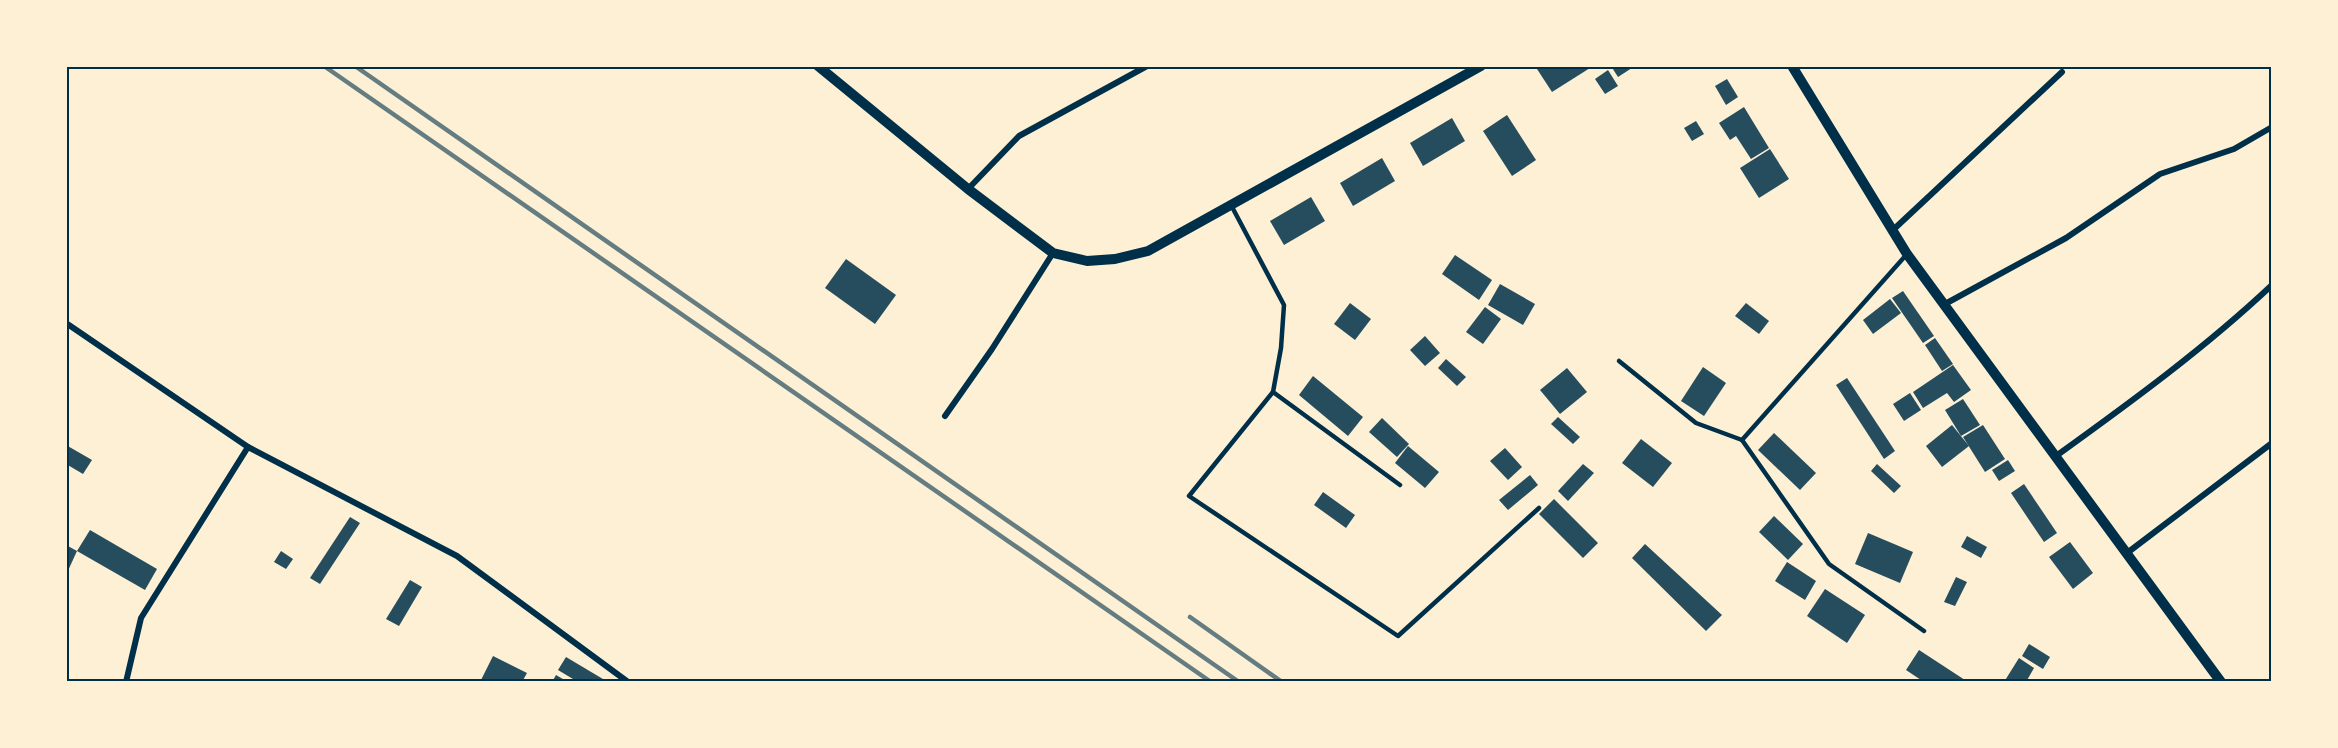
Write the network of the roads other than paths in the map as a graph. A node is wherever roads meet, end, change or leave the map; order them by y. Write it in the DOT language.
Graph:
graph roads {
  1 [pos="818,66"];
  2 [pos="1147,66"];
  3 [pos="1481,66"];
  4 [pos="1792,66"];
  5 [pos="2062,72"];
  6 [pos="2272,127"];
  7 [pos="968,189"];
  8 [pos="1231,205"];
  9 [pos="1893,230"];
  10 [pos="1053,253"];
  11 [pos="1907,254"];
  12 [pos="2272,285"];
  13 [pos="1944,304"];
  14 [pos="66,323"];
  15 [pos="1619,361"];
  16 [pos="1273,392"];
  17 [pos="945,416"];
  18 [pos="1742,440"];
  19 [pos="2272,442"];
  20 [pos="248,447"];
  21 [pos="2056,456"];
  22 [pos="1400,484"];
  23 [pos="1539,508"];
  24 [pos="2127,553"];
  25 [pos="1924,631"];
  26 [pos="126,682"];
  27 [pos="628,682"];
  28 [pos="2222,682"];
  1 -- 7 [label="street"];
  2 -- 7 [label="street"];
  3 -- 8 [label="street"];
  4 -- 9 [label="street"];
  5 -- 9 [label="street"];
  6 -- 13 [label="street"];
  7 -- 10 [label="street"];
  8 -- 10 [label="street"];
  8 -- 16 [label="lane"];
  9 -- 11 [label="street"];
  10 -- 17 [label="street"];
  11 -- 13 [label="street"];
  11 -- 18 [label="lane"];
  12 -- 21 [label="street"];
  13 -- 21 [label="street"];
  14 -- 20 [label="street"];
  15 -- 18 [label="lane"];
  16 -- 22 [label="lane"];
  16 -- 23 [label="lane"];
  18 -- 25 [label="lane"];
  19 -- 24 [label="street"];
  20 -- 26 [label="street"];
  20 -- 27 [label="street"];
  21 -- 24 [label="street"];
  24 -- 28 [label="street"];
}
